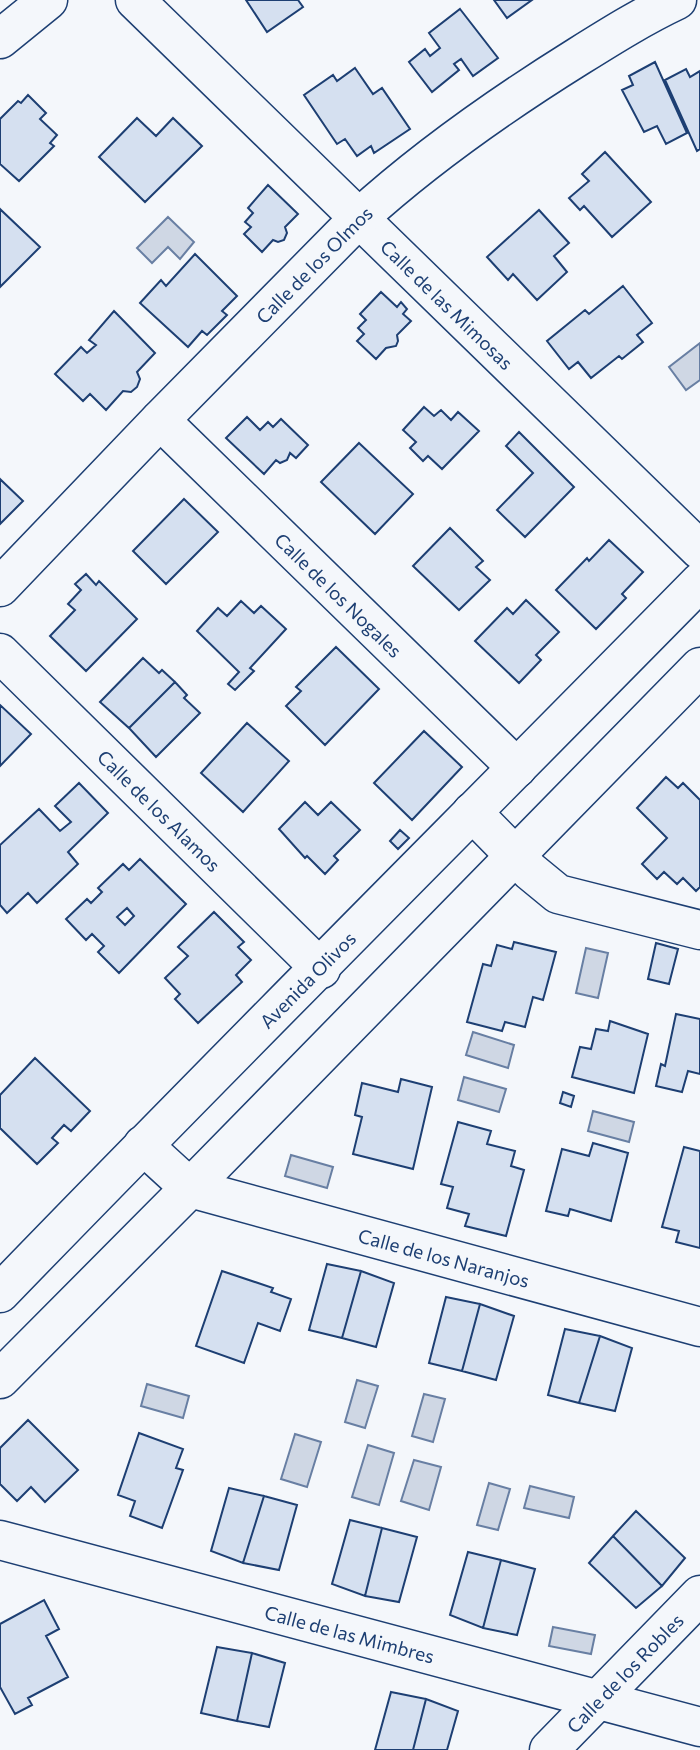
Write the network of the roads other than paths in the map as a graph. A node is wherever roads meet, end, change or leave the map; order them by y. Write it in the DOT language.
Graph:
graph roads {
  1 [pos="48,0"];
  2 [pos="135,0"];
  3 [pos="677,0"];
  4 [pos="0,39"];
  5 [pos="359,218"];
  6 [pos="160,420"];
  7 [pos="700,550"];
  8 [pos="700,582"];
  9 [pos="0,587"];
  10 [pos="0,653"];
  11 [pos="700,667"];
  12 [pos="517,768"];
  13 [pos="472,812"];
  14 [pos="514,856"];
  15 [pos="700,930"];
  16 [pos="321,969"];
  17 [pos="143,1145"];
  18 [pos="190,1188"];
  19 [pos="0,1293"];
  20 [pos="700,1327"];
  21 [pos="0,1379"];
  22 [pos="0,1540"];
  23 [pos="700,1595"];
  24 [pos="599,1700"];
  25 [pos="700,1727"];
  26 [pos="549,1750"];
  1 -- 4 [label="street"];
  2 -- 5 [label="street, Calle de las Mimosas"];
  3 -- 5 [label="street, Calle de los Olmos"];
  5 -- 6 [label="street, Calle de los Olmos"];
  5 -- 7 [label="street, Calle de las Mimosas"];
  6 -- 9 [label="street, Calle de los Olmos"];
  6 -- 12 [label="street, Calle de los Nogales"];
  8 -- 12 [label="street, Avenida Olivos"];
  10 -- 16 [label="street, Calle de los Alamos"];
  11 -- 14 [label="street"];
  12 -- 13 [label="street, Avenida Olivos"];
  13 -- 14 [label="street"];
  13 -- 16 [label="street, Avenida Olivos"];
  14 -- 15 [label="street"];
  14 -- 18 [label="street"];
  16 -- 17 [label="street, Avenida Olivos"];
  17 -- 18 [label="street"];
  17 -- 19 [label="street, Avenida Olivos"];
  18 -- 20 [label="street, Calle de los Naranjos"];
  18 -- 21 [label="street"];
  22 -- 24 [label="street, Calle de las Mimbres"];
  23 -- 24 [label="street, Calle de los Robles"];
  24 -- 25 [label="street, Calle de las Mimbres"];
  24 -- 26 [label="street, Calle de los Robles"];
}
